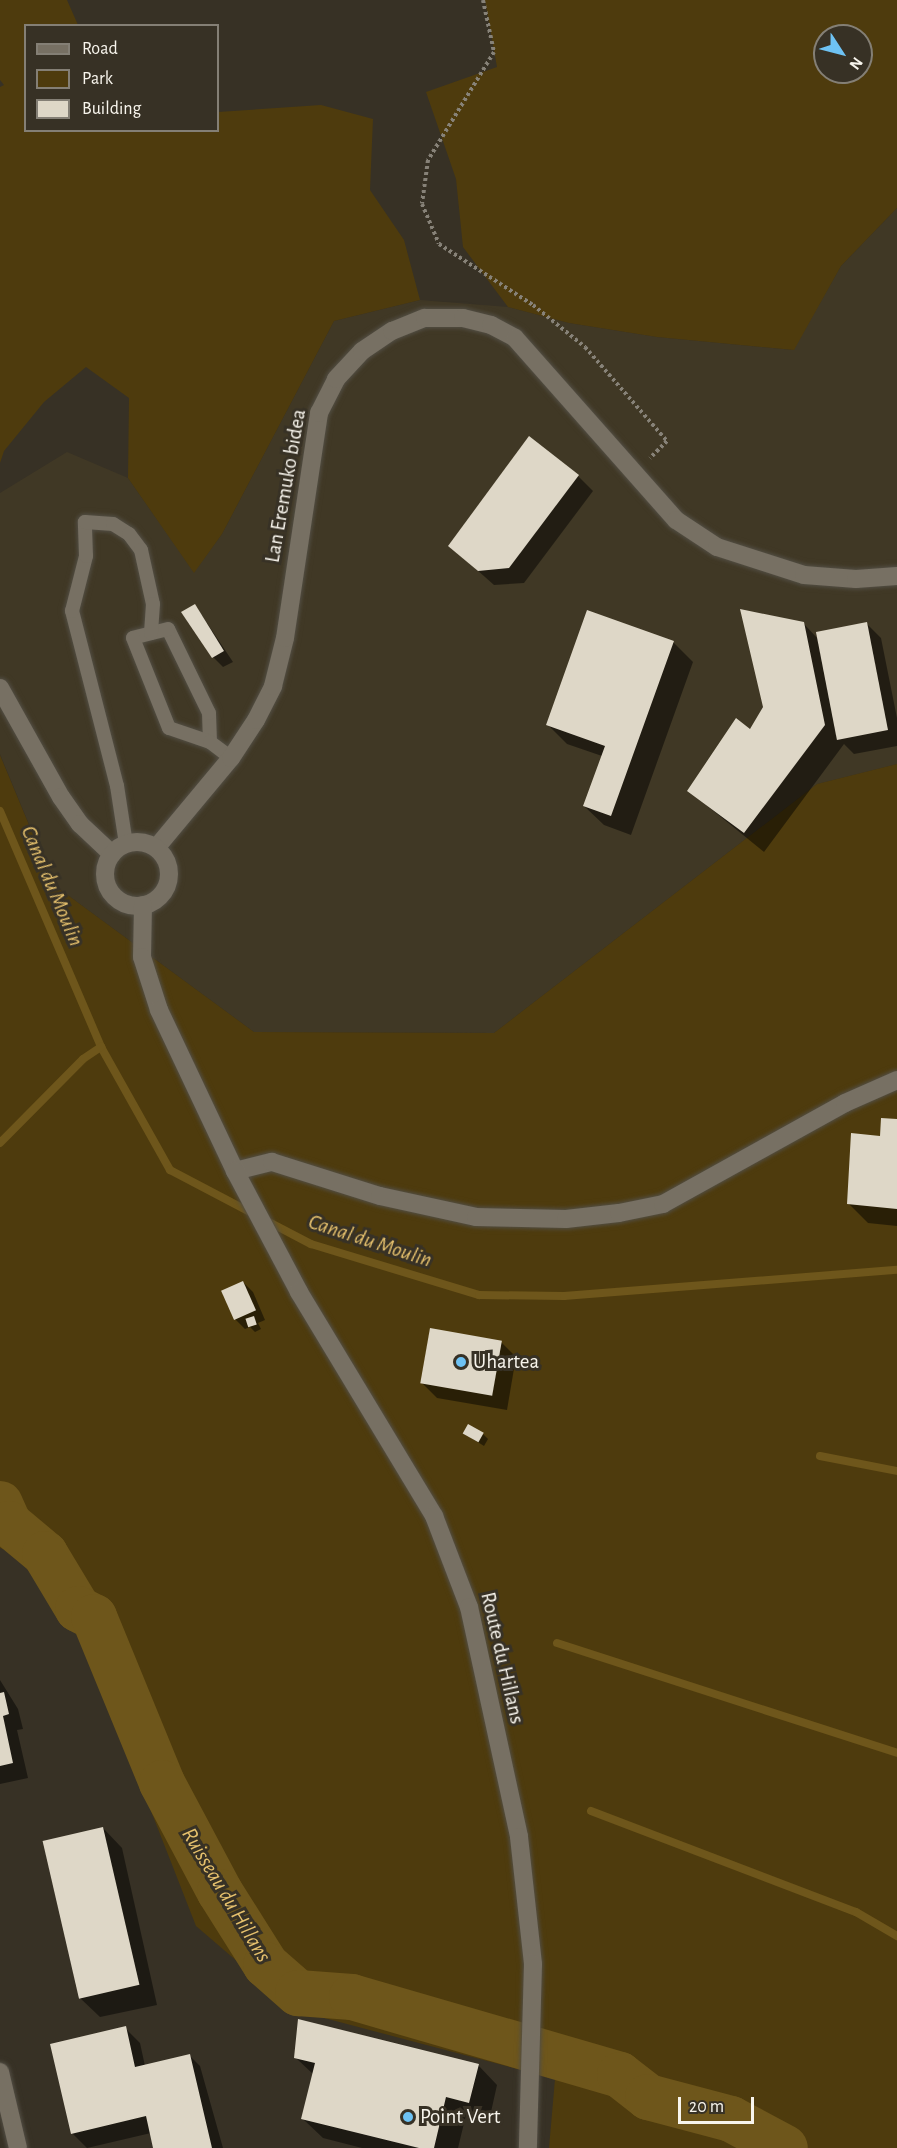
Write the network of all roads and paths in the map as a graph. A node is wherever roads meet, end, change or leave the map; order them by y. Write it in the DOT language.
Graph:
graph roads {
  1 [pos="483,0"];
  2 [pos="633,473"];
  3 [pos="897,576"];
  4 [pos="151,633"];
  5 [pos="0,687"];
  6 [pos="210,742"];
  7 [pos="231,758"];
  8 [pos="156,848"];
  9 [pos="119,849"];
  10 [pos="142,905"];
  11 [pos="897,1080"];
  12 [pos="235,1171"];
  13 [pos="0,2072"];
  14 [pos="18,2148"];
  15 [pos="528,2148"];
  1 -- 2 [label="path"];
  2 -- 3 [label="street, Lan Eremuko bidea"];
  2 -- 7 [label="street, Lan Eremuko bidea"];
  4 -- 6 [label="lane"];
  4 -- 6 [label="lane"];
  4 -- 9 [label="lane"];
  5 -- 9 [label="street"];
  6 -- 7 [label="lane"];
  7 -- 8 [label="street, Lan Eremuko bidea"];
  8 -- 9 [label="street"];
  8 -- 10 [label="street"];
  9 -- 10 [label="street"];
  10 -- 12 [label="street, Route du Hillans"];
  11 -- 12 [label="street"];
  12 -- 15 [label="street, Route du Hillans"];
  13 -- 14 [label="street"];
}
